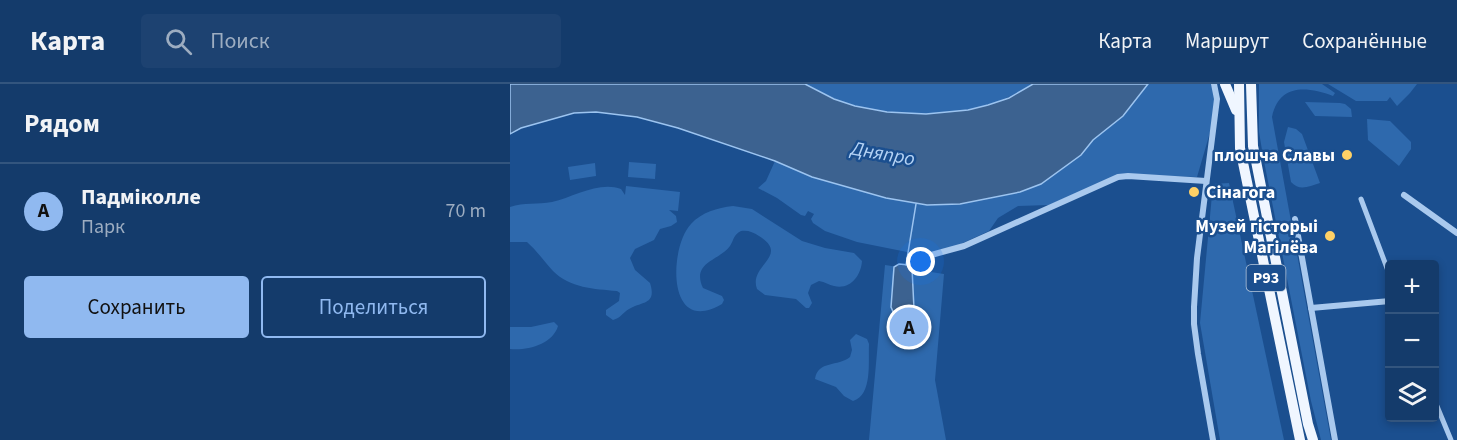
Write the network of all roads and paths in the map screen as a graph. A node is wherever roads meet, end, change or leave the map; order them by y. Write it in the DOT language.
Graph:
graph roads {
  1 [pos="1214,84"];
  2 [pos="1225,84"];
  3 [pos="1239,84"];
  4 [pos="1251,84"];
  5 [pos="1218,99"];
  6 [pos="1232,100"];
  7 [pos="1238,116"];
  8 [pos="1206,181"];
  9 [pos="1404,195"];
  10 [pos="1361,199"];
  11 [pos="1295,219"];
  12 [pos="1457,233"];
  13 [pos="924,257"];
  14 [pos="1385,265"];
  15 [pos="1385,301"];
  16 [pos="1311,308"];
  17 [pos="1439,411"];
  18 [pos="1213,440"];
  19 [pos="1300,440"];
  20 [pos="1313,440"];
  21 [pos="1335,440"];
  22 [pos="1451,440"];
  1 -- 5 [label="street"];
  2 -- 6 [label="main road"];
  3 -- 7 [label="main road, Р93"];
  4 -- 20 [label="main road, Р93"];
  5 -- 6 [label="street"];
  5 -- 8 [label="street"];
  6 -- 7 [label="main road"];
  7 -- 19 [label="main road, Р93"];
  8 -- 13 [label="street"];
  8 -- 18 [label="street"];
  9 -- 12 [label="street"];
  10 -- 14 [label="street"];
  11 -- 16 [label="street"];
  15 -- 16 [label="street"];
  16 -- 21 [label="street"];
  17 -- 22 [label="street"];
}
